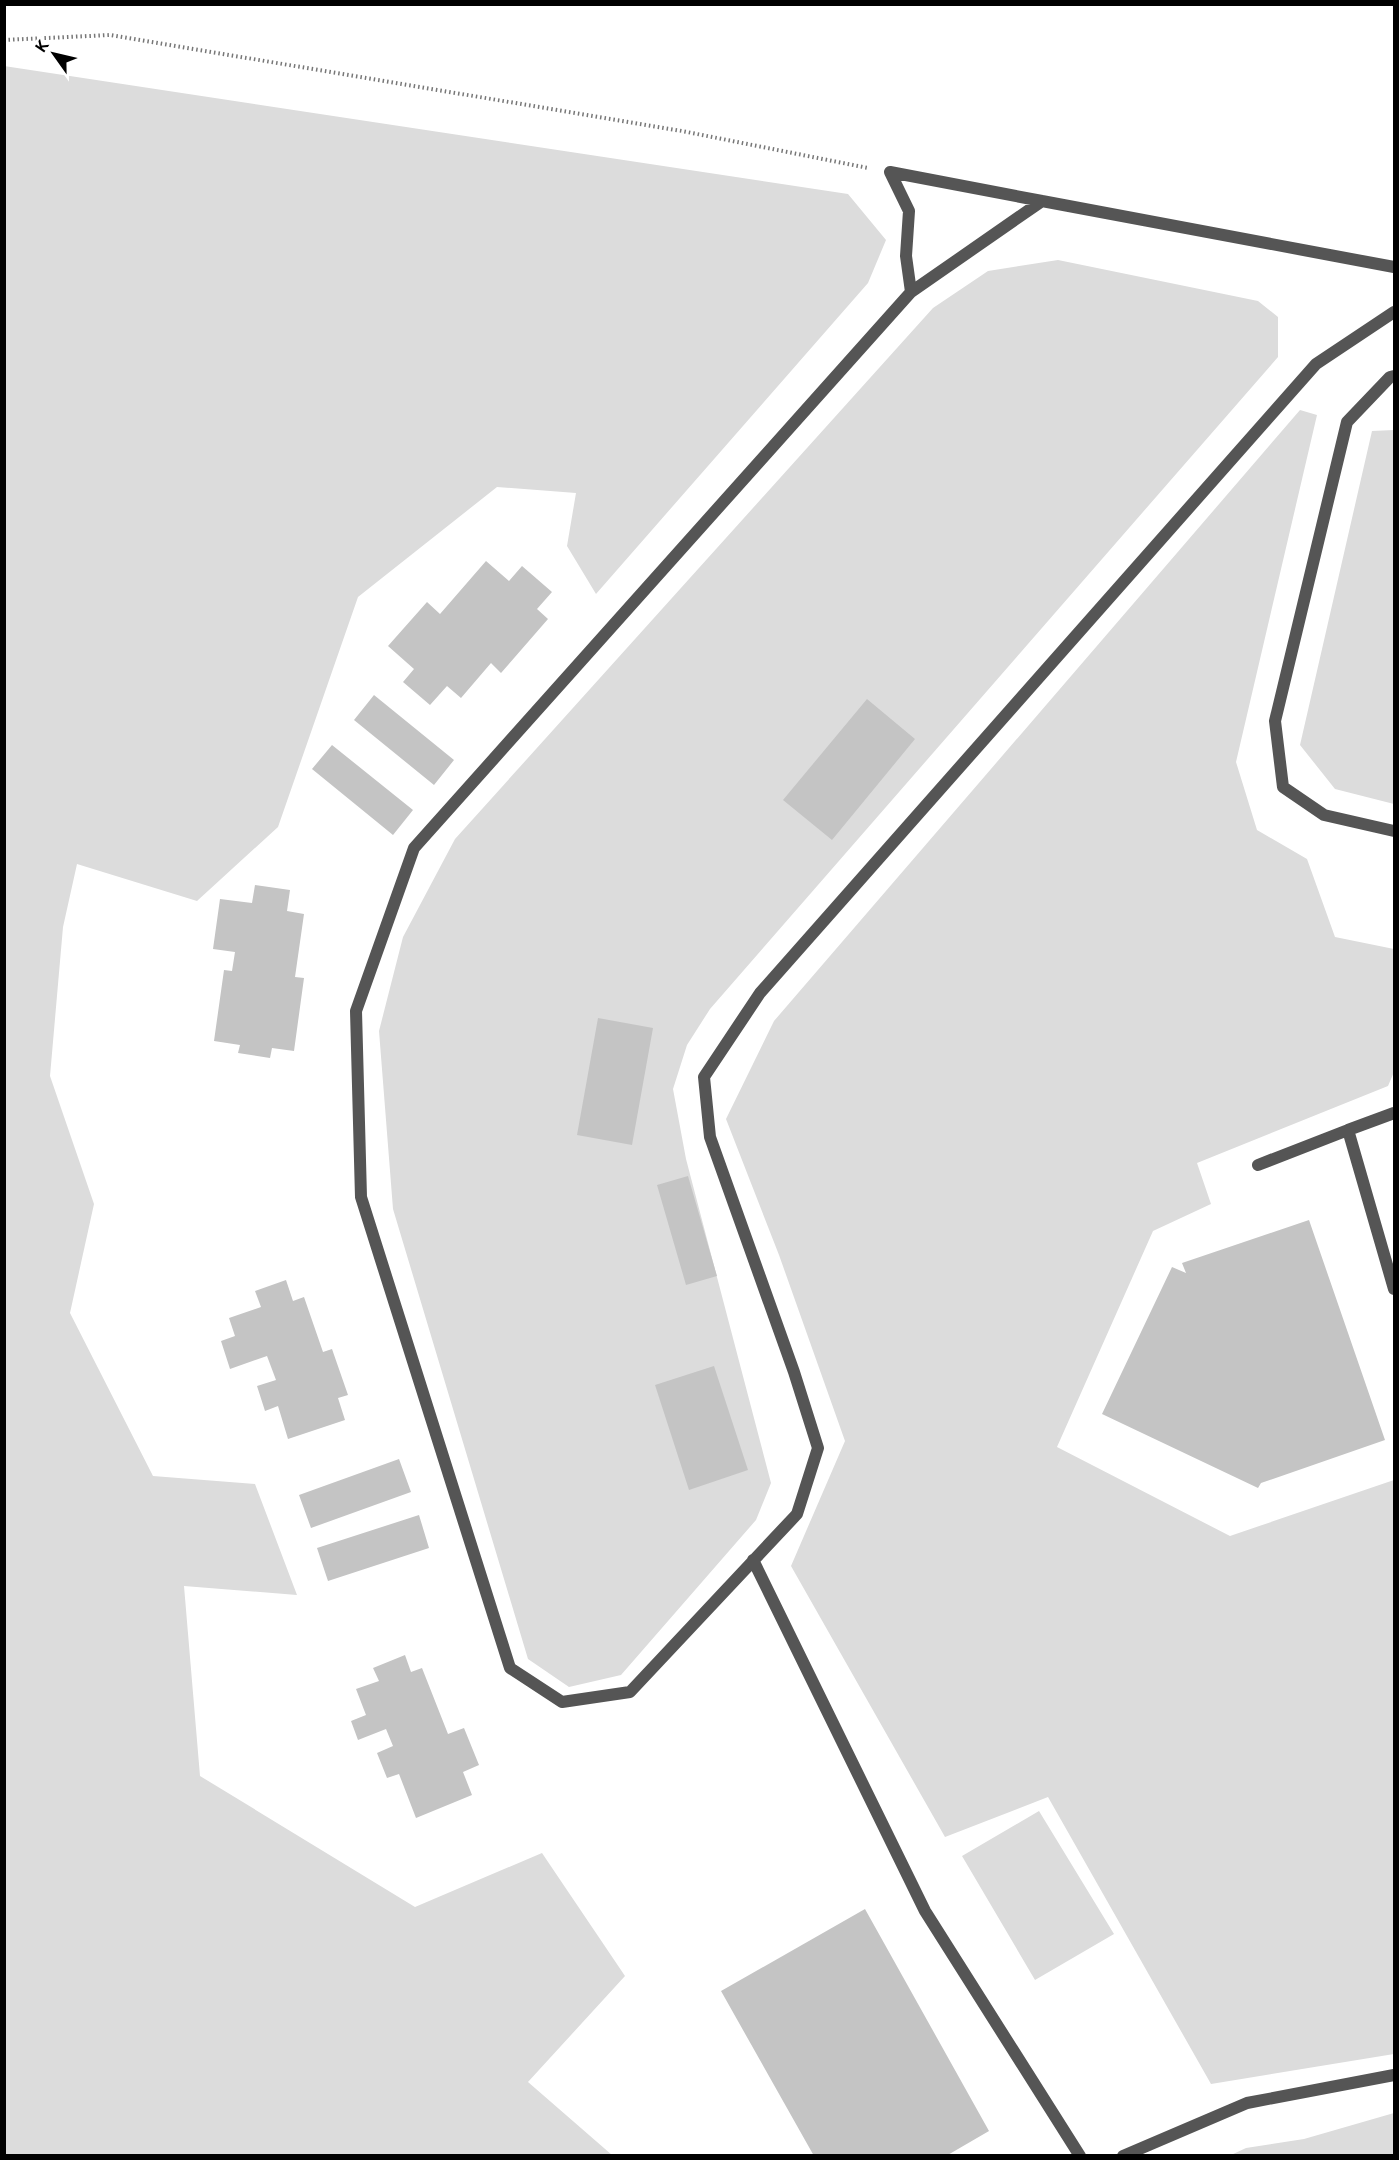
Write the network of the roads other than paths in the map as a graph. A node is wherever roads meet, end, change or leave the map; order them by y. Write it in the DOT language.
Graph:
graph roads {
  1 [pos="1042,201"];
  2 [pos="1395,267"];
  3 [pos="911,292"];
  4 [pos="1395,312"];
  5 [pos="1395,376"];
  6 [pos="1395,831"];
  7 [pos="1395,1113"];
  8 [pos="1348,1130"];
  9 [pos="1258,1165"];
  10 [pos="1395,1289"];
  11 [pos="753,1560"];
  12 [pos="1395,2075"];
  13 [pos="1080,2156"];
  14 [pos="1123,2156"];
  1 -- 2 [label="lane"];
  1 -- 3 [label="lane"];
  1 -- 3 [label="lane"];
  3 -- 11 [label="lane"];
  4 -- 11 [label="lane"];
  5 -- 6 [label="lane"];
  7 -- 8 [label="lane"];
  8 -- 9 [label="lane"];
  8 -- 10 [label="lane"];
  11 -- 13 [label="lane"];
  12 -- 14 [label="lane"];
}
